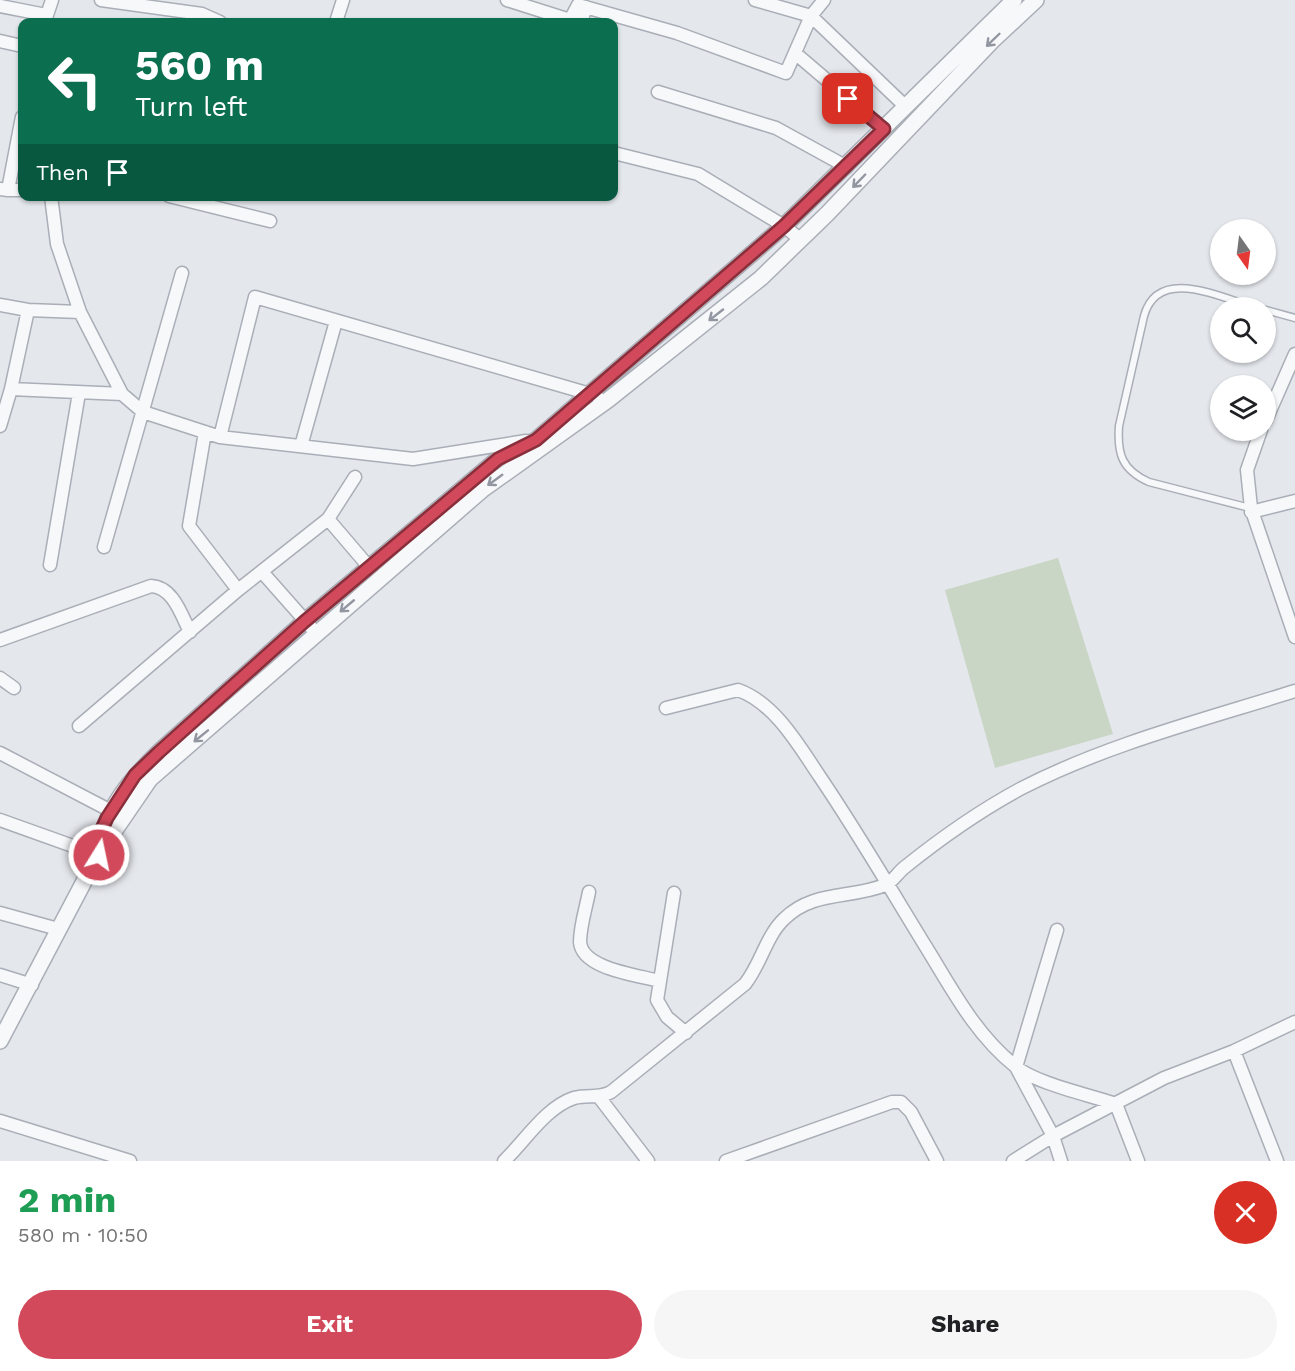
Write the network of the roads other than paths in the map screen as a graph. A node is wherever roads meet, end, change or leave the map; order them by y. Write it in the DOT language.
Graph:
graph roads {
  1 [pos="52,0"];
  2 [pos="101,0"];
  3 [pos="343,0"];
  4 [pos="507,0"];
  5 [pos="755,0"];
  6 [pos="824,0"];
  7 [pos="1014,0"];
  8 [pos="1036,0"];
  9 [pos="0,6"];
  10 [pos="586,8"];
  11 [pos="811,16"];
  12 [pos="42,18"];
  13 [pos="45,18"];
  14 [pos="211,18"];
  15 [pos="337,18"];
  16 [pos="564,18"];
  17 [pos="571,18"];
  18 [pos="582,18"];
  19 [pos="0,41"];
  20 [pos="18,45"];
  21 [pos="795,53"];
  22 [pos="658,92"];
  23 [pos="906,106"];
  24 [pos="884,129"];
  25 [pos="18,133"];
  26 [pos="618,154"];
  27 [pos="847,167"];
  28 [pos="4,190"];
  29 [pos="52,201"];
  30 [pos="189,201"];
  31 [pos="270,221"];
  32 [pos="784,226"];
  33 [pos="801,240"];
  34 [pos="182,273"];
  35 [pos="1218,297"];
  36 [pos="0,305"];
  37 [pos="28,310"];
  38 [pos="80,312"];
  39 [pos="1276,313"];
  40 [pos="1295,318"];
  41 [pos="336,321"];
  42 [pos="1295,354"];
  43 [pos="11,389"];
  44 [pos="79,393"];
  45 [pos="122,394"];
  46 [pos="590,394"];
  47 [pos="1276,397"];
  48 [pos="608,400"];
  49 [pos="143,412"];
  50 [pos="0,426"];
  51 [pos="205,432"];
  52 [pos="220,437"];
  53 [pos="1258,441"];
  54 [pos="539,443"];
  55 [pos="301,446"];
  56 [pos="355,477"];
  57 [pos="1295,501"];
  58 [pos="1251,510"];
  59 [pos="328,519"];
  60 [pos="104,546"];
  61 [pos="50,565"];
  62 [pos="369,567"];
  63 [pos="263,573"];
  64 [pos="238,590"];
  65 [pos="304,622"];
  66 [pos="190,632"];
  67 [pos="316,633"];
  68 [pos="1295,637"];
  69 [pos="0,640"];
  70 [pos="0,678"];
  71 [pos="14,688"];
  72 [pos="1295,691"];
  73 [pos="666,708"];
  74 [pos="79,726"];
  75 [pos="2,757"];
  76 [pos="146,774"];
  77 [pos="111,811"];
  78 [pos="0,820"];
  79 [pos="99,855"];
  80 [pos="887,885"];
  81 [pos="589,892"];
  82 [pos="674,894"];
  83 [pos="0,913"];
  84 [pos="58,929"];
  85 [pos="1057,930"];
  86 [pos="0,975"];
  87 [pos="659,981"];
  88 [pos="32,985"];
  89 [pos="1295,1022"];
  90 [pos="686,1033"];
  91 [pos="0,1041"];
  92 [pos="1234,1051"];
  93 [pos="1016,1067"];
  94 [pos="599,1097"];
  95 [pos="1116,1104"];
  96 [pos="0,1121"];
  97 [pos="1053,1136"];
  98 [pos="130,1161"];
  99 [pos="504,1161"];
  100 [pos="648,1161"];
  101 [pos="726,1161"];
  102 [pos="937,1161"];
  103 [pos="1013,1161"];
  104 [pos="1062,1161"];
  105 [pos="1138,1161"];
  106 [pos="1277,1161"];
  1 -- 13 [label="street"];
  2 -- 14 [label="street"];
  3 -- 15 [label="street"];
  4 -- 16 [label="street"];
  5 -- 11 [label="street"];
  6 -- 11 [label="street"];
  7 -- 23 [label="street"];
  8 -- 33 [label="street, one-way"];
  9 -- 12 [label="street"];
  10 -- 17 [label="street"];
  10 -- 18 [label="street"];
  10 -- 21 [label="street"];
  11 -- 21 [label="street"];
  11 -- 23 [label="street"];
  19 -- 20 [label="street"];
  21 -- 24 [label="street"];
  22 -- 27 [label="street"];
  23 -- 24 [label="street"];
  24 -- 27 [label="street"];
  25 -- 28 [label="street"];
  26 -- 32 [label="street"];
  27 -- 32 [label="street"];
  29 -- 38 [label="street"];
  30 -- 31 [label="street"];
  32 -- 33 [label="street"];
  32 -- 46 [label="street"];
  33 -- 48 [label="street, one-way"];
  34 -- 49 [label="street"];
  35 -- 58 [label="lane"];
  36 -- 37 [label="street"];
  37 -- 38 [label="street"];
  37 -- 43 [label="street"];
  38 -- 45 [label="street"];
  39 -- 40 [label="lane"];
  41 -- 46 [label="street"];
  41 -- 52 [label="street"];
  41 -- 55 [label="street"];
  42 -- 47 [label="street"];
  43 -- 44 [label="street"];
  43 -- 50 [label="street"];
  44 -- 45 [label="street"];
  44 -- 61 [label="street"];
  45 -- 49 [label="street"];
  46 -- 48 [label="street"];
  46 -- 54 [label="street"];
  48 -- 54 [label="street"];
  49 -- 51 [label="street"];
  49 -- 60 [label="street"];
  51 -- 52 [label="street"];
  51 -- 64 [label="street"];
  52 -- 55 [label="street"];
  53 -- 58 [label="street"];
  54 -- 55 [label="street"];
  54 -- 62 [label="street"];
  54 -- 67 [label="street, one-way"];
  56 -- 59 [label="street"];
  57 -- 58 [label="street"];
  58 -- 68 [label="street"];
  59 -- 62 [label="street"];
  59 -- 63 [label="street"];
  62 -- 65 [label="street"];
  63 -- 64 [label="street"];
  63 -- 65 [label="street"];
  64 -- 66 [label="street"];
  65 -- 67 [label="street"];
  65 -- 76 [label="street"];
  66 -- 69 [label="street"];
  66 -- 74 [label="street"];
  67 -- 76 [label="street, one-way"];
  70 -- 71 [label="street"];
  72 -- 80 [label="street"];
  73 -- 80 [label="street"];
  75 -- 77 [label="street"];
  76 -- 77 [label="street"];
  76 -- 79 [label="street"];
  77 -- 79 [label="street"];
  78 -- 79 [label="street"];
  79 -- 84 [label="street"];
  80 -- 90 [label="street"];
  80 -- 93 [label="street"];
  81 -- 87 [label="street"];
  82 -- 87 [label="street"];
  83 -- 84 [label="street"];
  84 -- 88 [label="street"];
  85 -- 93 [label="street"];
  86 -- 88 [label="street"];
  87 -- 90 [label="street"];
  88 -- 91 [label="street"];
  89 -- 92 [label="street"];
  90 -- 94 [label="street"];
  92 -- 95 [label="street"];
  92 -- 106 [label="street"];
  93 -- 95 [label="street"];
  93 -- 97 [label="street"];
  94 -- 99 [label="street"];
  94 -- 100 [label="street"];
  95 -- 97 [label="street"];
  95 -- 105 [label="street"];
  96 -- 98 [label="street"];
  97 -- 103 [label="street"];
  97 -- 104 [label="street"];
  101 -- 102 [label="street"];
}
